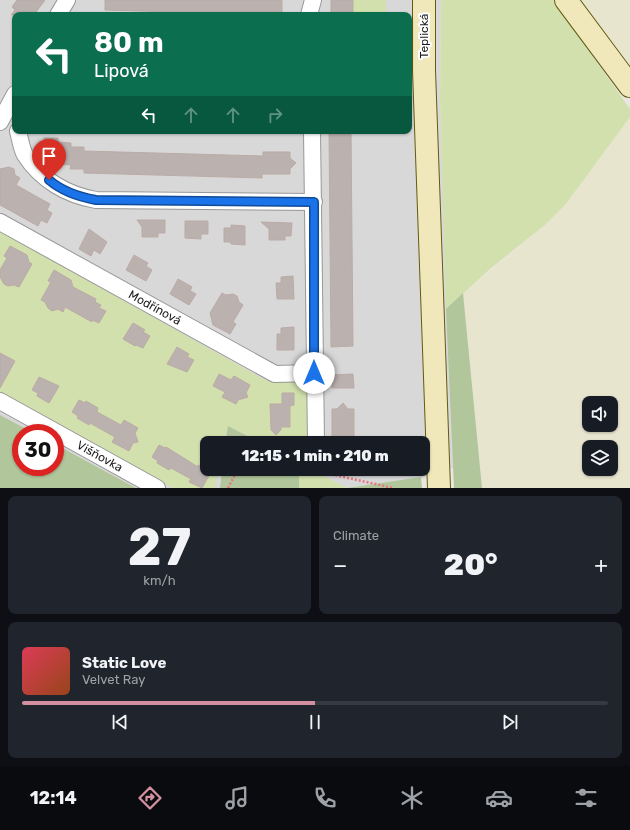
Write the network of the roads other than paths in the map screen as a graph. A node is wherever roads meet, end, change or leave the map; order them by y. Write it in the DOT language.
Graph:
graph roads {
  1 [pos="67,0"];
  2 [pos="313,0"];
  3 [pos="424,0"];
  4 [pos="566,0"];
  5 [pos="60,12"];
  6 [pos="310,12"];
  7 [pos="630,86"];
  8 [pos="12,100"];
  9 [pos="0,122"];
  10 [pos="19,134"];
  11 [pos="312,134"];
  12 [pos="314,202"];
  13 [pos="0,222"];
  14 [pos="314,373"];
  15 [pos="0,401"];
  16 [pos="316,436"];
  17 [pos="157,488"];
  18 [pos="439,488"];
  1 -- 5 [label="street"];
  2 -- 6 [label="street"];
  3 -- 18 [label="main road, Teplická"];
  4 -- 7 [label="main road"];
  8 -- 9 [label="street"];
  10 -- 12 [label="street"];
  11 -- 12 [label="street"];
  12 -- 14 [label="street"];
  13 -- 14 [label="street, Modřínová"];
  14 -- 16 [label="street"];
  15 -- 17 [label="street, Višňovka"];
}
